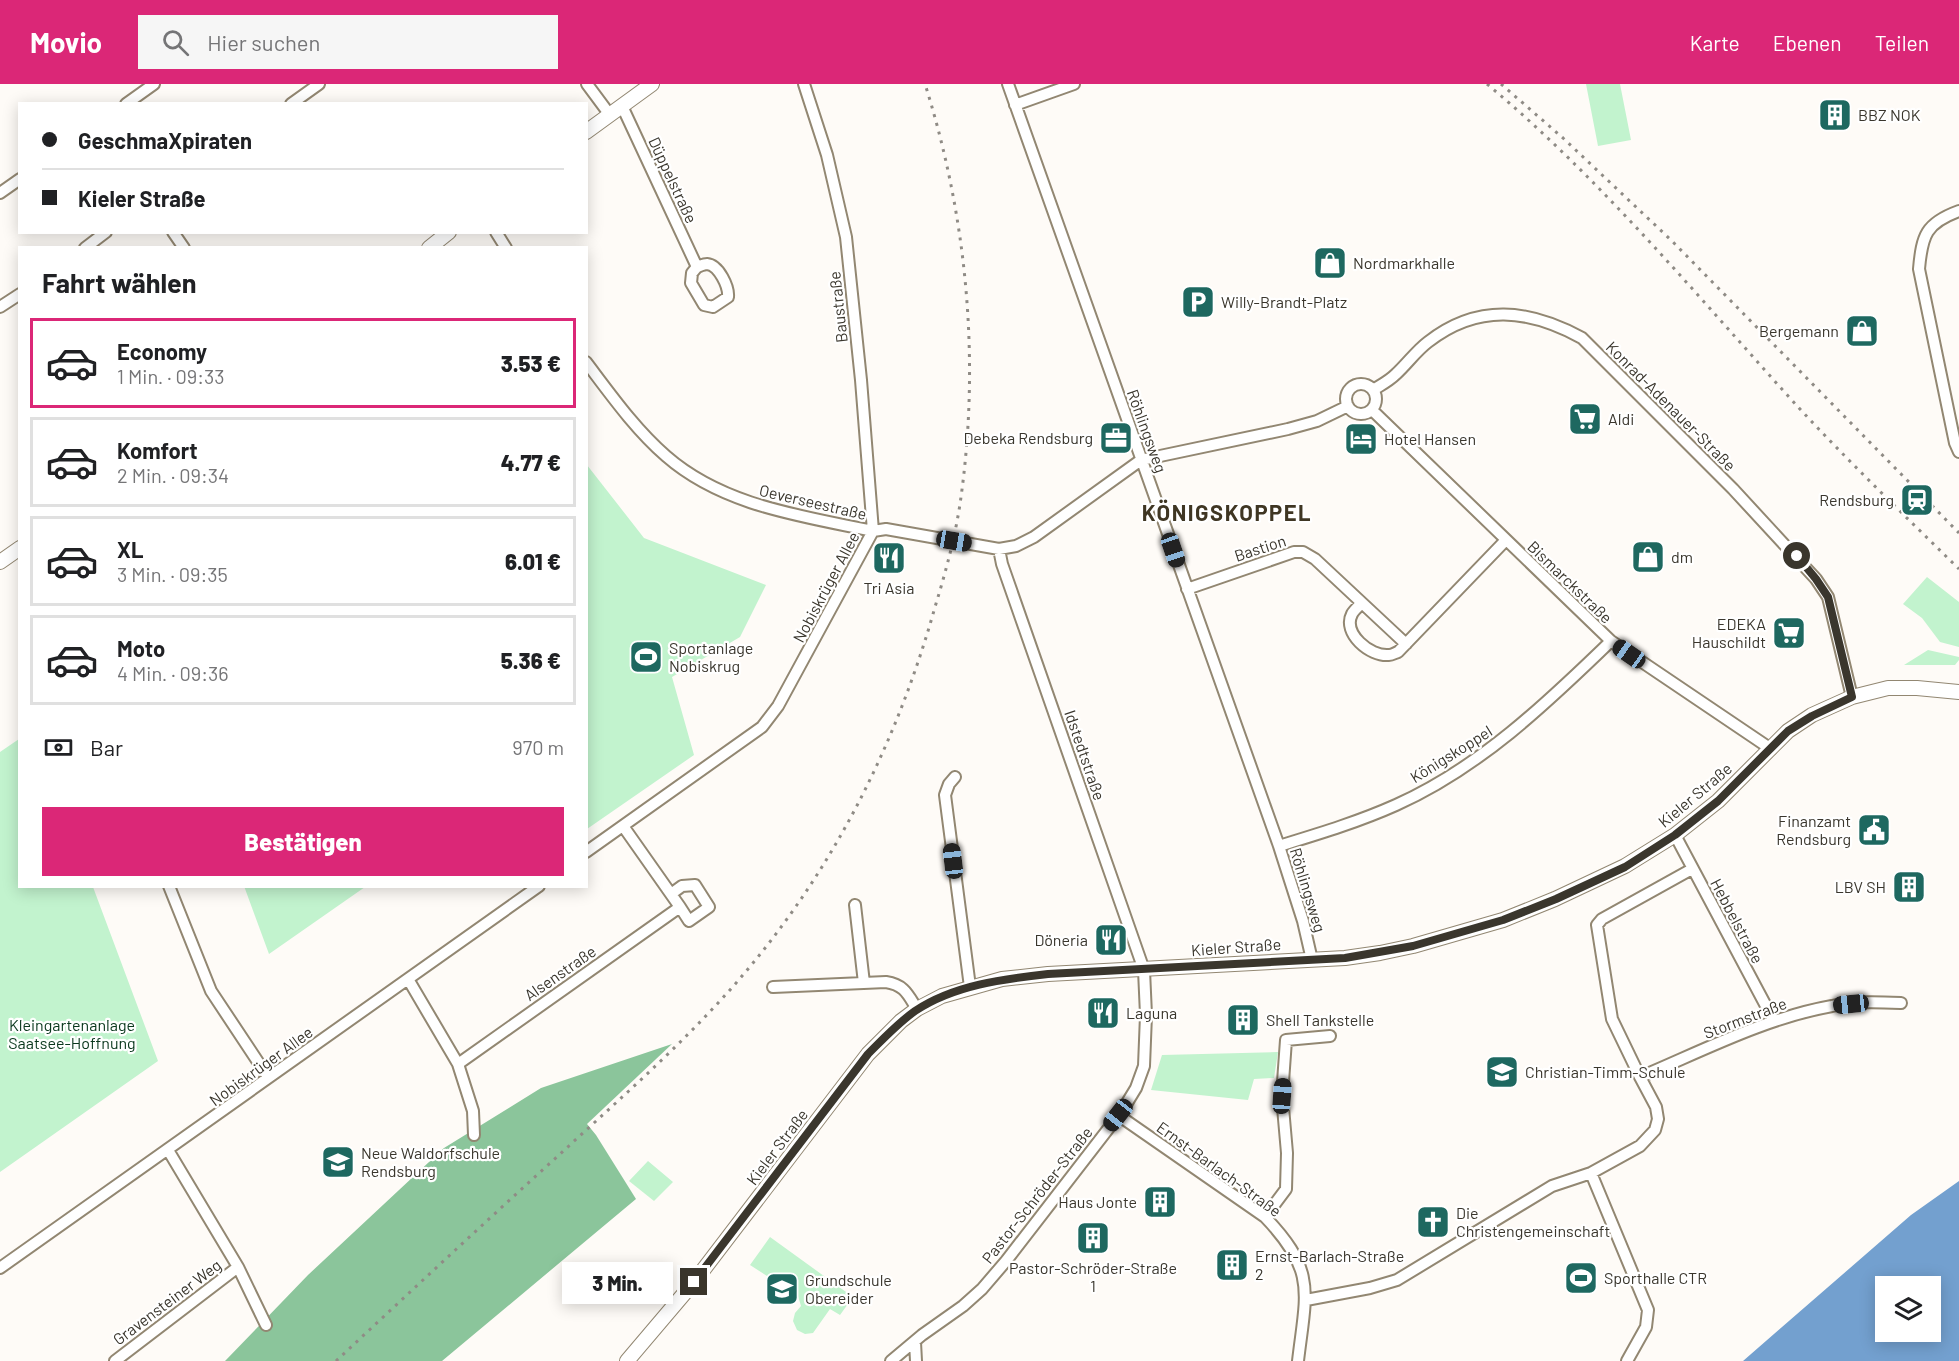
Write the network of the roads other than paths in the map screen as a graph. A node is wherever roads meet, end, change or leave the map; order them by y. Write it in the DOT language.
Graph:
graph roads {
  1 [pos="154,84"];
  2 [pos="319,84"];
  3 [pos="586,84"];
  4 [pos="652,84"];
  5 [pos="804,84"];
  6 [pos="1008,84"];
  7 [pos="1074,84"];
  8 [pos="129,102"];
  9 [pos="294,102"];
  10 [pos="1015,105"];
  11 [pos="622,106"];
  12 [pos="610,115"];
  13 [pos="588,131"];
  14 [pos="18,180"];
  15 [pos="0,193"];
  16 [pos="1959,211"];
  17 [pos="103,234"];
  18 [pos="446,234"];
  19 [pos="88,246"];
  20 [pos="432,246"];
  21 [pos="697,267"];
  22 [pos="18,295"];
  23 [pos="0,308"];
  24 [pos="588,365"];
  25 [pos="1373,390"];
  26 [pos="1347,406"];
  27 [pos="1372,410"];
  28 [pos="1959,452"];
  29 [pos="1141,460"];
  30 [pos="873,531"];
  31 [pos="1505,541"];
  32 [pos="18,549"];
  33 [pos="999,549"];
  34 [pos="0,562"];
  35 [pos="1187,589"];
  36 [pos="1362,603"];
  37 [pos="1611,641"];
  38 [pos="1406,644"];
  39 [pos="1944,691"];
  40 [pos="1959,692"];
  41 [pos="1852,697"];
  42 [pos="1959,699"];
  43 [pos="1771,749"];
  44 [pos="955,777"];
  45 [pos="623,826"];
  46 [pos="1675,835"];
  47 [pos="1279,846"];
  48 [pos="588,851"];
  49 [pos="1692,869"];
  50 [pos="170,888"];
  51 [pos="536,888"];
  52 [pos="671,894"];
  53 [pos="855,905"];
  54 [pos="680,908"];
  55 [pos="1312,960"];
  56 [pos="1144,970"];
  57 [pos="408,979"];
  58 [pos="864,983"];
  59 [pos="773,987"];
  60 [pos="969,987"];
  61 [pos="1901,1003"];
  62 [pos="917,1009"];
  63 [pos="1774,1020"];
  64 [pos="1330,1036"];
  65 [pos="458,1064"];
  66 [pos="268,1077"];
  67 [pos="1640,1077"];
  68 [pos="1118,1115"];
  69 [pos="474,1135"];
  70 [pos="168,1150"];
  71 [pos="1591,1173"];
  72 [pos="1265,1217"];
  73 [pos="238,1267"];
  74 [pos="0,1268"];
  75 [pos="1306,1300"];
  76 [pos="266,1325"];
  77 [pos="915,1342"];
  78 [pos="115,1361"];
  79 [pos="627,1361"];
  80 [pos="891,1361"];
  81 [pos="916,1361"];
  82 [pos="1298,1361"];
  83 [pos="1627,1361"];
  1 -- 8 [label="street"];
  2 -- 9 [label="street"];
  3 -- 12 [label="street"];
  4 -- 11 [label="main road"];
  5 -- 30 [label="street, Baustraße"];
  6 -- 10 [label="street, Röhlingsweg"];
  7 -- 10 [label="street"];
  10 -- 29 [label="street, Röhlingsweg"];
  11 -- 12 [label="main road"];
  11 -- 21 [label="street, Düppelstraße"];
  12 -- 13 [label="main road"];
  14 -- 15 [label="street"];
  16 -- 28 [label="street"];
  17 -- 19 [label="street"];
  18 -- 20 [label="main road"];
  22 -- 23 [label="street"];
  24 -- 30 [label="street, Oeverseestraße"];
  25 -- 26 [label="street"];
  25 -- 27 [label="street"];
  25 -- 41 [label="street, Konrad-Adenauer-Straße"];
  26 -- 27 [label="street"];
  26 -- 29 [label="street"];
  27 -- 31 [label="street, Bismarckstraße"];
  29 -- 33 [label="street, Nobiskrüger Allee"];
  29 -- 35 [label="street, Röhlingsweg"];
  30 -- 33 [label="street, Nobiskrüger Allee"];
  30 -- 45 [label="street, Nobiskrüger Allee"];
  31 -- 37 [label="street, Bismarckstraße"];
  31 -- 38 [label="street"];
  32 -- 34 [label="main road"];
  33 -- 56 [label="street, Idstedtstraße"];
  35 -- 36 [label="street, Bastion"];
  35 -- 47 [label="street, Röhlingsweg"];
  36 -- 38 [label="street, Bastion"];
  36 -- 38 [label="street"];
  37 -- 43 [label="street, Bismarckstraße"];
  37 -- 47 [label="street, Königskoppel"];
  39 -- 40 [label="main road, Kieler Straße"];
  39 -- 41 [label="main road, Kieler Straße"];
  39 -- 42 [label="main road, Kieler Straße"];
  41 -- 43 [label="main road, Kieler Straße"];
  43 -- 46 [label="main road, Kieler Straße"];
  44 -- 60 [label="street"];
  45 -- 48 [label="street, Nobiskrüger Allee"];
  45 -- 52 [label="street"];
  46 -- 49 [label="street, Hebbelstraße"];
  46 -- 55 [label="main road, Kieler Straße"];
  47 -- 55 [label="street, Röhlingsweg"];
  49 -- 63 [label="street, Hebbelstraße"];
  49 -- 67 [label="street"];
  50 -- 66 [label="street"];
  51 -- 57 [label="street, Nobiskrüger Allee"];
  52 -- 54 [label="street"];
  52 -- 54 [label="street"];
  53 -- 58 [label="street"];
  54 -- 65 [label="street, Alsenstraße"];
  55 -- 56 [label="main road, Kieler Straße"];
  56 -- 60 [label="main road, Kieler Straße"];
  56 -- 68 [label="street, Pastor-Schröder-Straße"];
  57 -- 65 [label="street"];
  57 -- 66 [label="street, Nobiskrüger Allee"];
  58 -- 59 [label="street"];
  58 -- 62 [label="street"];
  60 -- 62 [label="main road, Kieler Straße"];
  61 -- 63 [label="street, Stormstraße"];
  62 -- 79 [label="main road, Kieler Straße"];
  63 -- 67 [label="street, Stormstraße"];
  64 -- 72 [label="street"];
  65 -- 69 [label="street"];
  66 -- 70 [label="street, Nobiskrüger Allee"];
  67 -- 71 [label="street"];
  68 -- 72 [label="street, Ernst-Barlach-Straße"];
  68 -- 77 [label="street, Pastor-Schröder-Straße"];
  70 -- 73 [label="street, Gravensteiner Weg"];
  70 -- 74 [label="street, Nobiskrüger Allee"];
  71 -- 75 [label="street"];
  71 -- 83 [label="street"];
  72 -- 75 [label="street, Ernst-Barlach-Straße"];
  73 -- 76 [label="street, Gravensteiner Weg"];
  73 -- 78 [label="street, Gravensteiner Weg"];
  75 -- 82 [label="street, Ernst-Barlach-Straße"];
  77 -- 80 [label="street, Pastor-Schröder-Straße"];
  77 -- 81 [label="street"];
}
